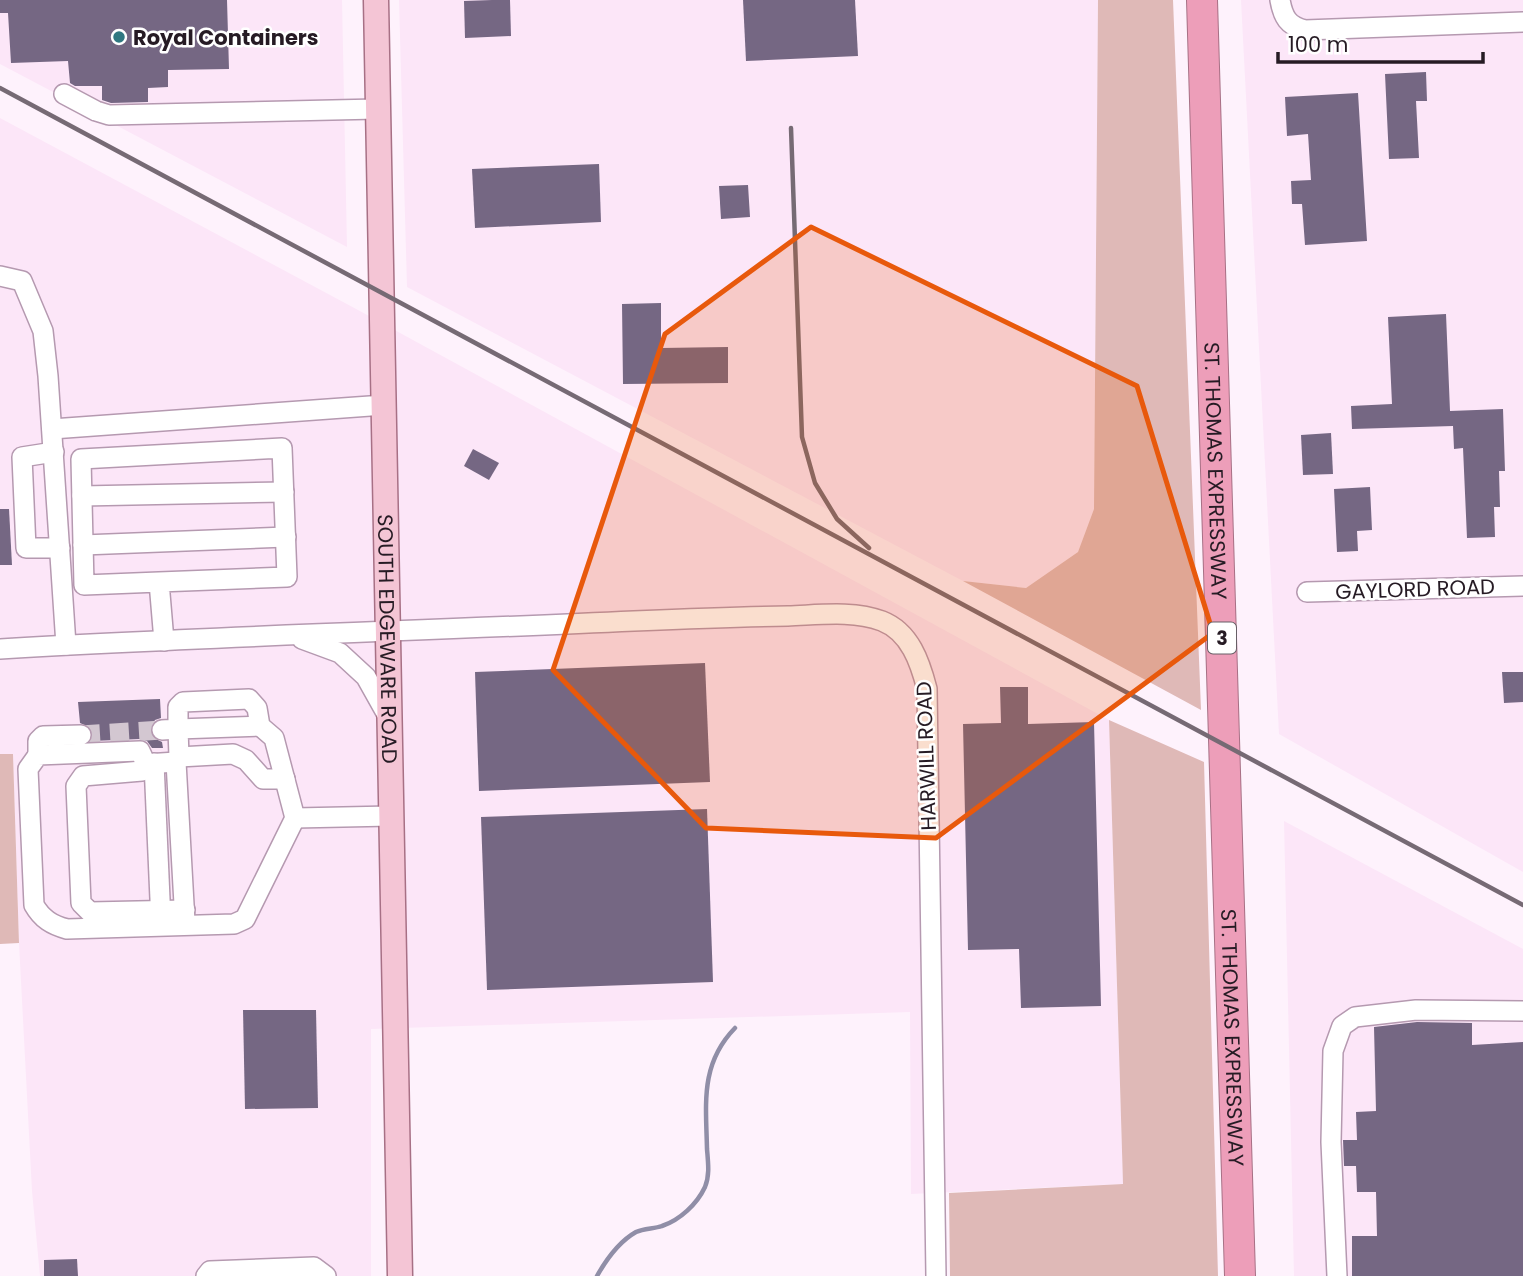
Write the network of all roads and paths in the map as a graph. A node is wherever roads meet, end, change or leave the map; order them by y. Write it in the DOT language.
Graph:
graph roads {
  1 [pos="376,0"];
  2 [pos="1202,0"];
  3 [pos="1281,5"];
  4 [pos="1523,22"];
  5 [pos="64,94"];
  6 [pos="377,109"];
  7 [pos="0,276"];
  8 [pos="384,405"];
  9 [pos="52,429"];
  10 [pos="54,453"];
  11 [pos="284,492"];
  12 [pos="82,496"];
  13 [pos="286,537"];
  14 [pos="83,545"];
  15 [pos="60,548"];
  16 [pos="159,582"];
  17 [pos="1523,586"];
  18 [pos="1307,592"];
  19 [pos="388,632"];
  20 [pos="294,636"];
  21 [pos="164,641"];
  22 [pos="66,645"];
  23 [pos="0,649"];
  24 [pos="389,718"];
  25 [pos="260,726"];
  26 [pos="170,730"];
  27 [pos="80,735"];
  28 [pos="38,755"];
  29 [pos="178,760"];
  30 [pos="150,764"];
  31 [pos="285,779"];
  32 [pos="391,816"];
  33 [pos="295,818"];
  34 [pos="185,918"];
  35 [pos="161,919"];
  36 [pos="1523,1011"];
  37 [pos="206,1276"];
  38 [pos="326,1276"];
  39 [pos="400,1276"];
  40 [pos="936,1276"];
  41 [pos="1240,1276"];
  42 [pos="1337,1276"];
  1 -- 6 [label="main road, SOUTH EDGEWARE ROAD"];
  2 -- 41 [label="highway, ST. THOMAS EXPRESSWAY / 3"];
  3 -- 4 [label="street"];
  5 -- 6 [label="street"];
  6 -- 8 [label="main road, SOUTH EDGEWARE ROAD"];
  7 -- 9 [label="street"];
  8 -- 9 [label="street"];
  8 -- 19 [label="main road, SOUTH EDGEWARE ROAD"];
  9 -- 10 [label="street"];
  10 -- 15 [label="street"];
  10 -- 15 [label="street"];
  11 -- 12 [label="street"];
  11 -- 12 [label="street"];
  11 -- 13 [label="street"];
  12 -- 14 [label="street"];
  13 -- 14 [label="street"];
  13 -- 16 [label="street"];
  14 -- 16 [label="street"];
  15 -- 22 [label="street"];
  16 -- 21 [label="street"];
  17 -- 18 [label="street, GAYLORD ROAD"];
  19 -- 20 [label="street, HARWILL ROAD"];
  19 -- 24 [label="main road, SOUTH EDGEWARE ROAD"];
  19 -- 40 [label="street, HARWILL ROAD"];
  20 -- 21 [label="street, HARWILL ROAD"];
  20 -- 24 [label="street"];
  21 -- 22 [label="street, HARWILL ROAD"];
  22 -- 23 [label="street, HARWILL ROAD"];
  24 -- 32 [label="main road, SOUTH EDGEWARE ROAD"];
  25 -- 26 [label="street"];
  25 -- 26 [label="street"];
  25 -- 31 [label="street"];
  26 -- 29 [label="street"];
  27 -- 28 [label="street"];
  28 -- 30 [label="street"];
  28 -- 35 [label="street"];
  29 -- 30 [label="street"];
  29 -- 31 [label="street"];
  29 -- 34 [label="street"];
  30 -- 35 [label="street"];
  30 -- 35 [label="street"];
  31 -- 33 [label="street"];
  32 -- 33 [label="street"];
  32 -- 39 [label="main road, SOUTH EDGEWARE ROAD"];
  33 -- 34 [label="street"];
  34 -- 35 [label="street"];
  36 -- 42 [label="street"];
  37 -- 38 [label="street"];
}
